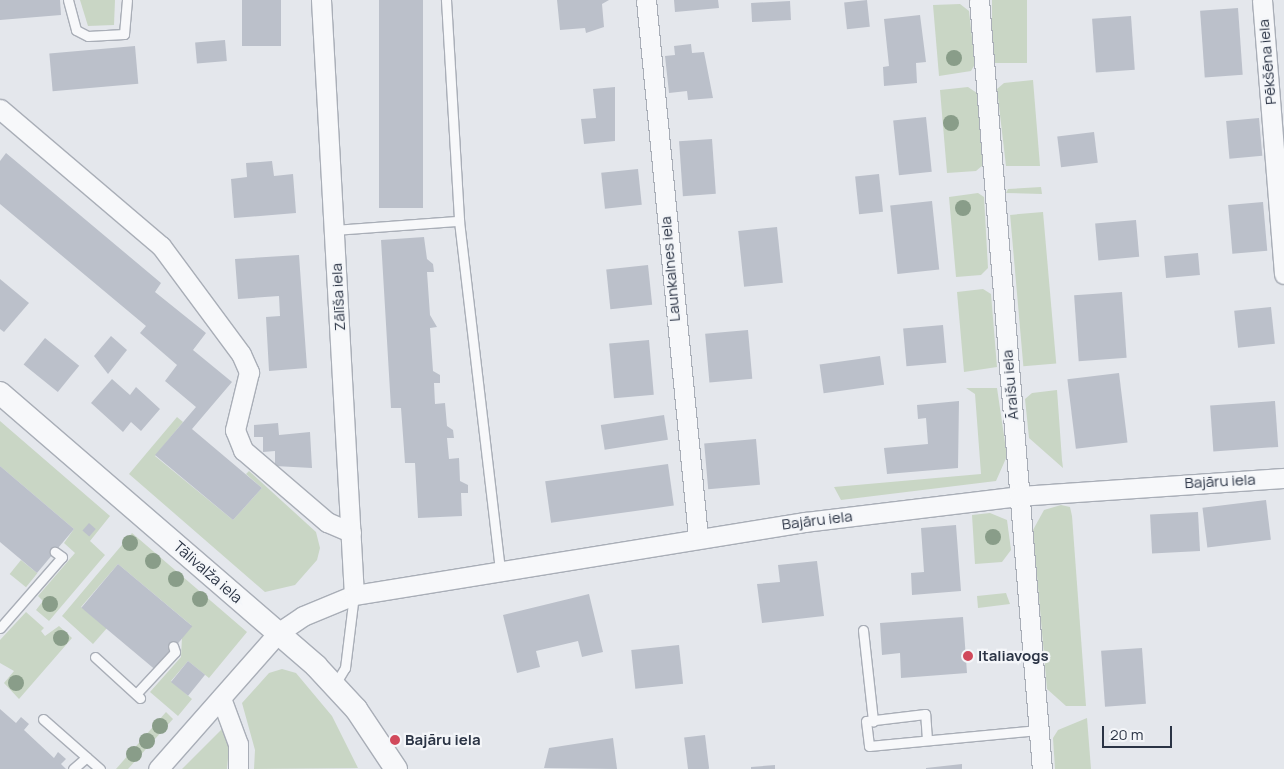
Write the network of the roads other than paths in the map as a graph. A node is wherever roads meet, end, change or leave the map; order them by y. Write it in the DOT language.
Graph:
graph roads {
  1 [pos="68,0"];
  2 [pos="127,0"];
  3 [pos="321,0"];
  4 [pos="446,0"];
  5 [pos="646,0"];
  6 [pos="979,0"];
  7 [pos="1262,0"];
  8 [pos="0,109"];
  9 [pos="459,221"];
  10 [pos="335,230"];
  11 [pos="1284,274"];
  12 [pos="0,392"];
  13 [pos="1284,478"];
  14 [pos="1019,496"];
  15 [pos="351,532"];
  16 [pos="698,537"];
  17 [pos="55,552"];
  18 [pos="500,570"];
  19 [pos="354,595"];
  20 [pos="0,628"];
  21 [pos="863,630"];
  22 [pos="278,633"];
  23 [pos="173,646"];
  24 [pos="95,657"];
  25 [pos="334,686"];
  26 [pos="221,698"];
  27 [pos="43,719"];
  28 [pos="873,720"];
  29 [pos="1038,730"];
  30 [pos="927,740"];
  31 [pos="87,758"];
  32 [pos="73,769"];
  33 [pos="100,769"];
  34 [pos="158,769"];
  35 [pos="238,769"];
  36 [pos="396,769"];
  37 [pos="1042,769"];
  1 -- 2 [label="lane"];
  3 -- 10 [label="street, Zālīša iela"];
  4 -- 9 [label="lane"];
  5 -- 16 [label="street, Launkalnes iela"];
  6 -- 14 [label="street, Āraišu iela"];
  7 -- 11 [label="street, Pēkšēna iela"];
  8 -- 15 [label="street"];
  9 -- 10 [label="lane"];
  9 -- 18 [label="lane"];
  10 -- 15 [label="street, Zālīša iela"];
  12 -- 22 [label="street, Tālivalža iela"];
  13 -- 14 [label="street, Bajāru iela"];
  14 -- 16 [label="street, Bajāru iela"];
  14 -- 29 [label="street, Āraišu iela"];
  15 -- 19 [label="street, Zālīša iela"];
  16 -- 18 [label="street, Bajāru iela"];
  17 -- 20 [label="lane"];
  18 -- 19 [label="street, Bajāru iela"];
  19 -- 22 [label="street, Bajāru iela"];
  19 -- 25 [label="lane"];
  21 -- 28 [label="lane"];
  22 -- 25 [label="street, Tālivalža iela"];
  22 -- 26 [label="street, Bajāru iela"];
  23 -- 24 [label="lane"];
  25 -- 36 [label="street, Tālivalža iela"];
  26 -- 34 [label="street, Bajāru iela"];
  26 -- 35 [label="street"];
  27 -- 31 [label="lane"];
  28 -- 30 [label="lane"];
  28 -- 30 [label="lane"];
  29 -- 30 [label="lane"];
  29 -- 37 [label="street, Āraišu iela"];
  31 -- 32 [label="lane"];
  31 -- 33 [label="lane"];
}
